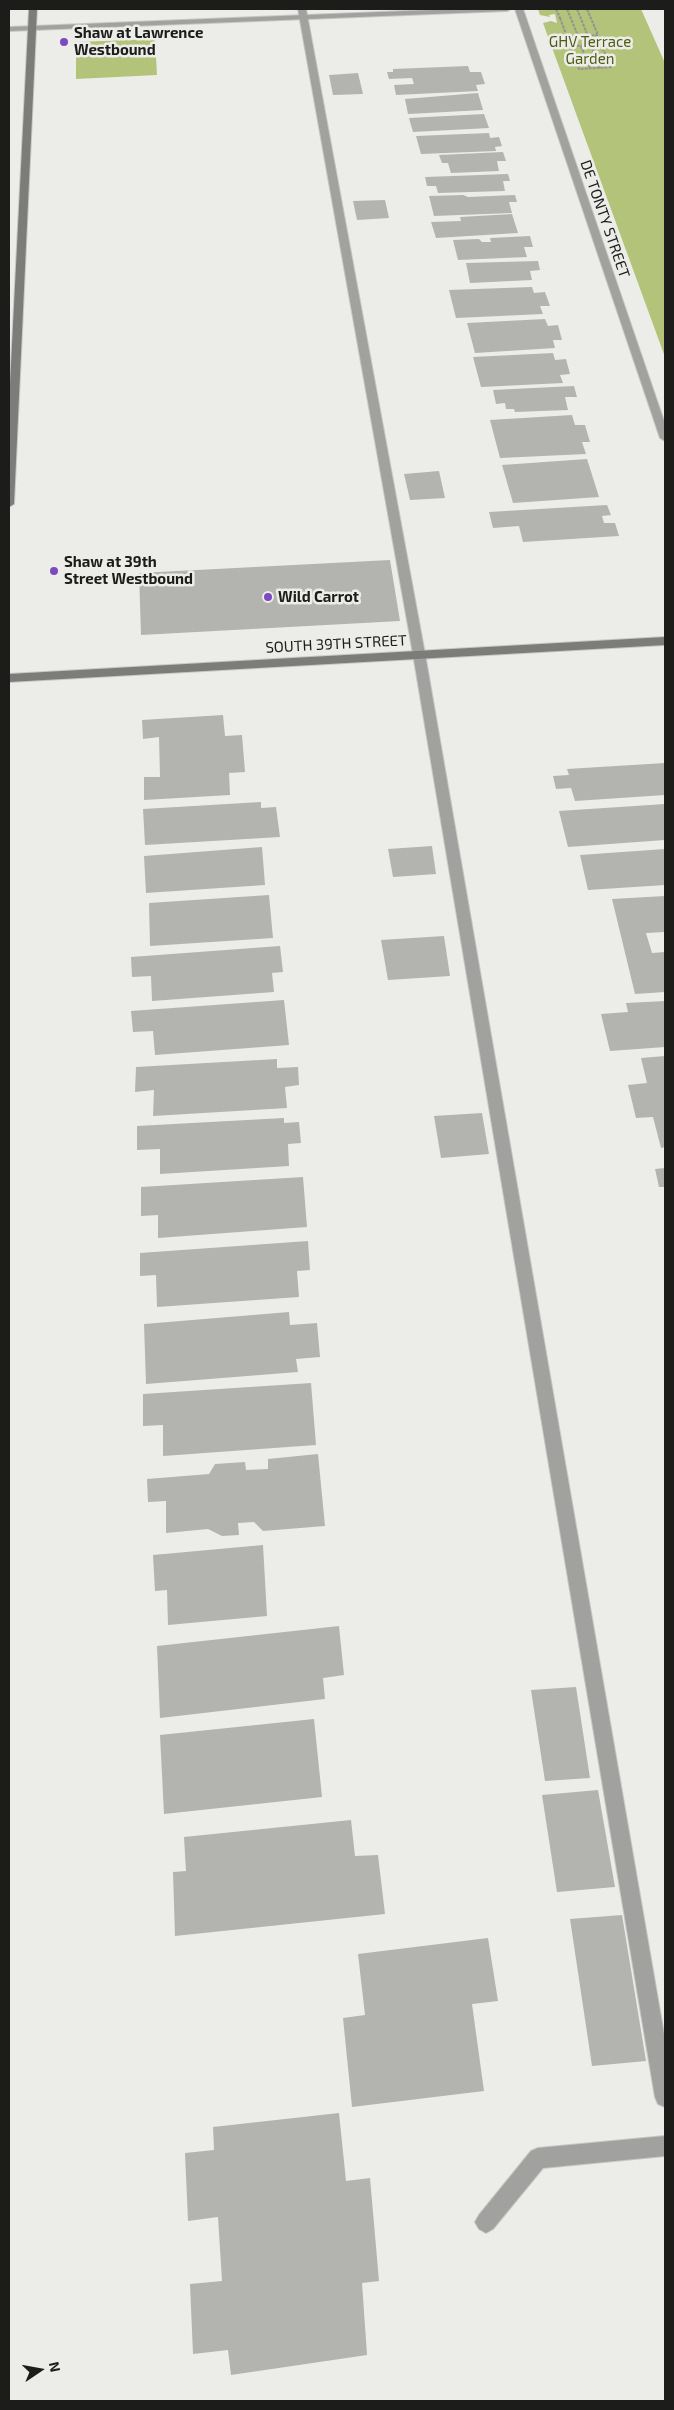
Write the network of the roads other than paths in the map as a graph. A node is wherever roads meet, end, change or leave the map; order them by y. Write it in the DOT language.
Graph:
graph roads {
  1 [pos="33,9"];
  2 [pos="508,9"];
  3 [pos="519,9"];
  4 [pos="302,13"];
  5 [pos="9,28"];
  6 [pos="32,28"];
  7 [pos="665,438"];
  8 [pos="9,504"];
  9 [pos="665,641"];
  10 [pos="419,654"];
  11 [pos="9,678"];
  12 [pos="665,2097"];
  13 [pos="665,2146"];
  14 [pos="486,2222"];
  1 -- 6 [label="street"];
  2 -- 4 [label="street"];
  3 -- 7 [label="street, DE TONTY STREET"];
  4 -- 6 [label="street"];
  4 -- 10 [label="street"];
  5 -- 6 [label="street"];
  6 -- 8 [label="street"];
  9 -- 10 [label="street, SOUTH 39TH STREET"];
  10 -- 11 [label="street, SOUTH 39TH STREET"];
  10 -- 12 [label="street"];
  13 -- 14 [label="street"];
}
